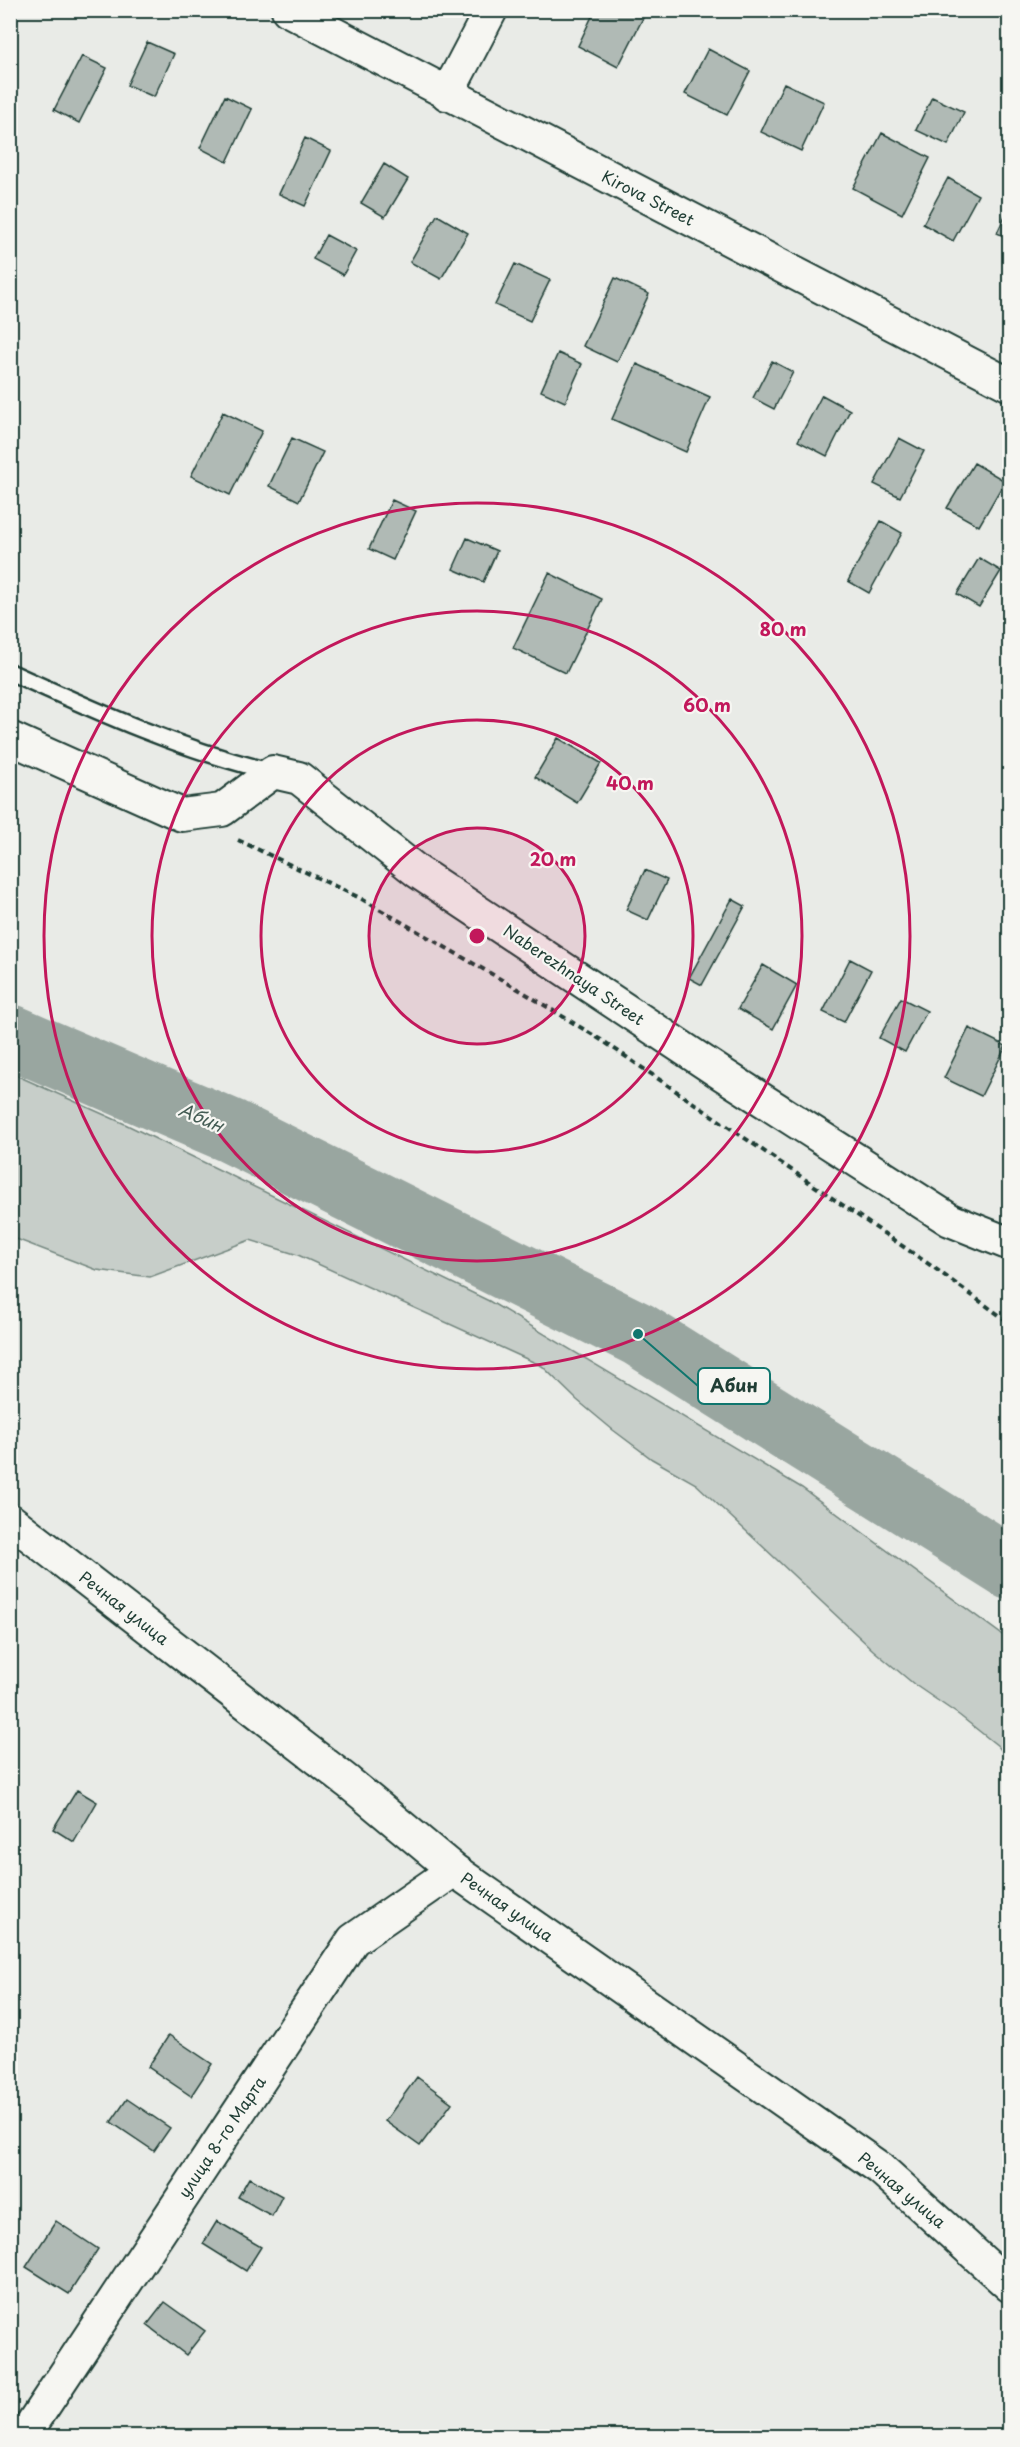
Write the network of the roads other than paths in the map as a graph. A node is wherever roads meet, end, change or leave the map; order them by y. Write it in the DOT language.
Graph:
graph roads {
  1 [pos="288,10"];
  2 [pos="491,10"];
  3 [pos="447,94"];
  4 [pos="1010,385"];
  5 [pos="10,672"];
  6 [pos="10,738"];
  7 [pos="273,772"];
  8 [pos="1010,1244"];
  9 [pos="10,1520"];
  10 [pos="454,1870"];
  11 [pos="1010,2286"];
  12 [pos="24,2436"];
  1 -- 3 [label="street, Kirova Street"];
  2 -- 3 [label="street"];
  3 -- 4 [label="street, Kirova Street"];
  5 -- 7 [label="lane"];
  6 -- 7 [label="street"];
  7 -- 8 [label="street, Naberezhnaya Street"];
  9 -- 10 [label="street, Речная улица"];
  10 -- 11 [label="street, Речная улица"];
  10 -- 12 [label="street, улица 8-го Марта"];
}
